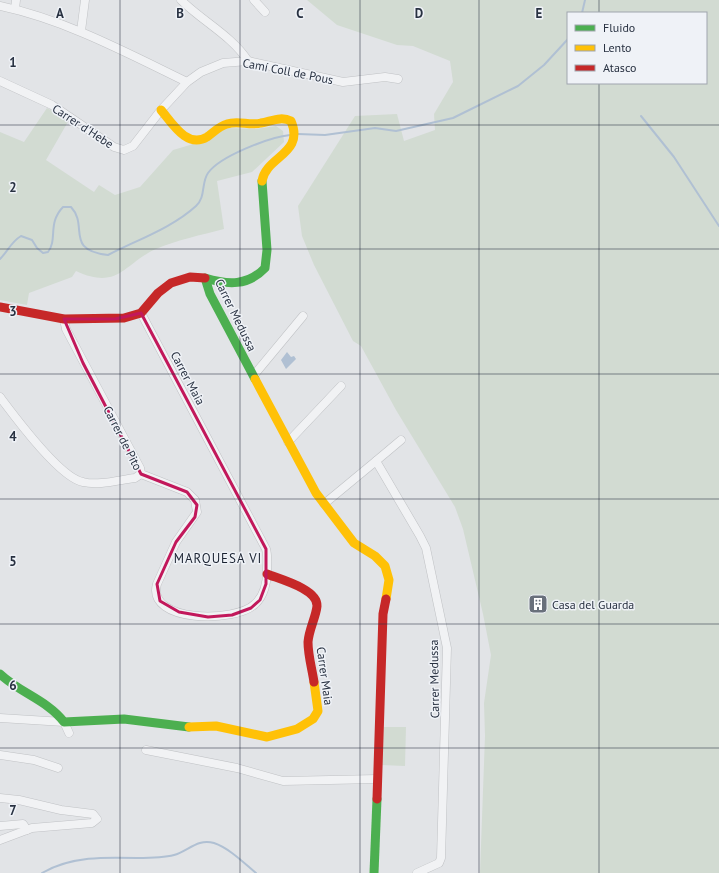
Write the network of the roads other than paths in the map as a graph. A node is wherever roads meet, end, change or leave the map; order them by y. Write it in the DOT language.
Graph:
graph roads {
  1 [pos="16,0"];
  2 [pos="85,0"];
  3 [pos="181,0"];
  4 [pos="254,0"];
  5 [pos="0,6"];
  6 [pos="16,9"];
  7 [pos="265,12"];
  8 [pos="81,31"];
  9 [pos="248,61"];
  10 [pos="398,79"];
  11 [pos="0,81"];
  12 [pos="187,82"];
  13 [pos="161,110"];
  14 [pos="205,278"];
  15 [pos="0,307"];
  16 [pos="141,313"];
  17 [pos="303,316"];
  18 [pos="64,319"];
  19 [pos="254,375"];
  20 [pos="341,386"];
  21 [pos="0,397"];
  22 [pos="401,440"];
  23 [pos="288,442"];
  24 [pos="376,461"];
  25 [pos="141,474"];
  26 [pos="324,504"];
  27 [pos="267,574"];
  28 [pos="0,674"];
  29 [pos="0,718"];
  30 [pos="64,722"];
  31 [pos="69,733"];
  32 [pos="146,750"];
  33 [pos="0,755"];
  34 [pos="58,768"];
  35 [pos="377,780"];
  36 [pos="0,798"];
  37 [pos="0,826"];
  38 [pos="27,830"];
  39 [pos="0,840"];
  40 [pos="374,873"];
  41 [pos="417,873"];
  1 -- 6 [label="street"];
  2 -- 8 [label="street"];
  3 -- 9 [label="street"];
  4 -- 7 [label="street"];
  5 -- 6 [label="street"];
  6 -- 8 [label="street"];
  8 -- 12 [label="street"];
  9 -- 10 [label="street, Camí Coll de Pous"];
  9 -- 12 [label="street, Camí Coll de Pous"];
  11 -- 13 [label="street, Carrer d'Hebe"];
  12 -- 13 [label="street, Carrer d'Hebe"];
  13 -- 14 [label="street, Carrer Medussa"];
  14 -- 16 [label="street"];
  14 -- 19 [label="street, Carrer Medussa"];
  15 -- 18 [label="street"];
  16 -- 18 [label="street"];
  16 -- 27 [label="street, Carrer Maia"];
  17 -- 19 [label="street, Carrer Medussa"];
  18 -- 25 [label="street, Carrer de Pito"];
  19 -- 23 [label="street, Carrer Medussa"];
  20 -- 23 [label="street"];
  21 -- 25 [label="street"];
  22 -- 24 [label="street"];
  23 -- 26 [label="street, Carrer Medussa"];
  24 -- 26 [label="street"];
  24 -- 41 [label="street, Carrer Medussa"];
  25 -- 27 [label="street, Carrer de Pito"];
  26 -- 35 [label="street, Carrer Medussa"];
  27 -- 30 [label="street, Carrer Maia"];
  28 -- 30 [label="street"];
  29 -- 30 [label="street"];
  30 -- 31 [label="street"];
  32 -- 35 [label="street"];
  33 -- 34 [label="street"];
  35 -- 40 [label="street, Carrer Medussa"];
  36 -- 38 [label="street"];
  37 -- 38 [label="street"];
  38 -- 39 [label="street"];
}
